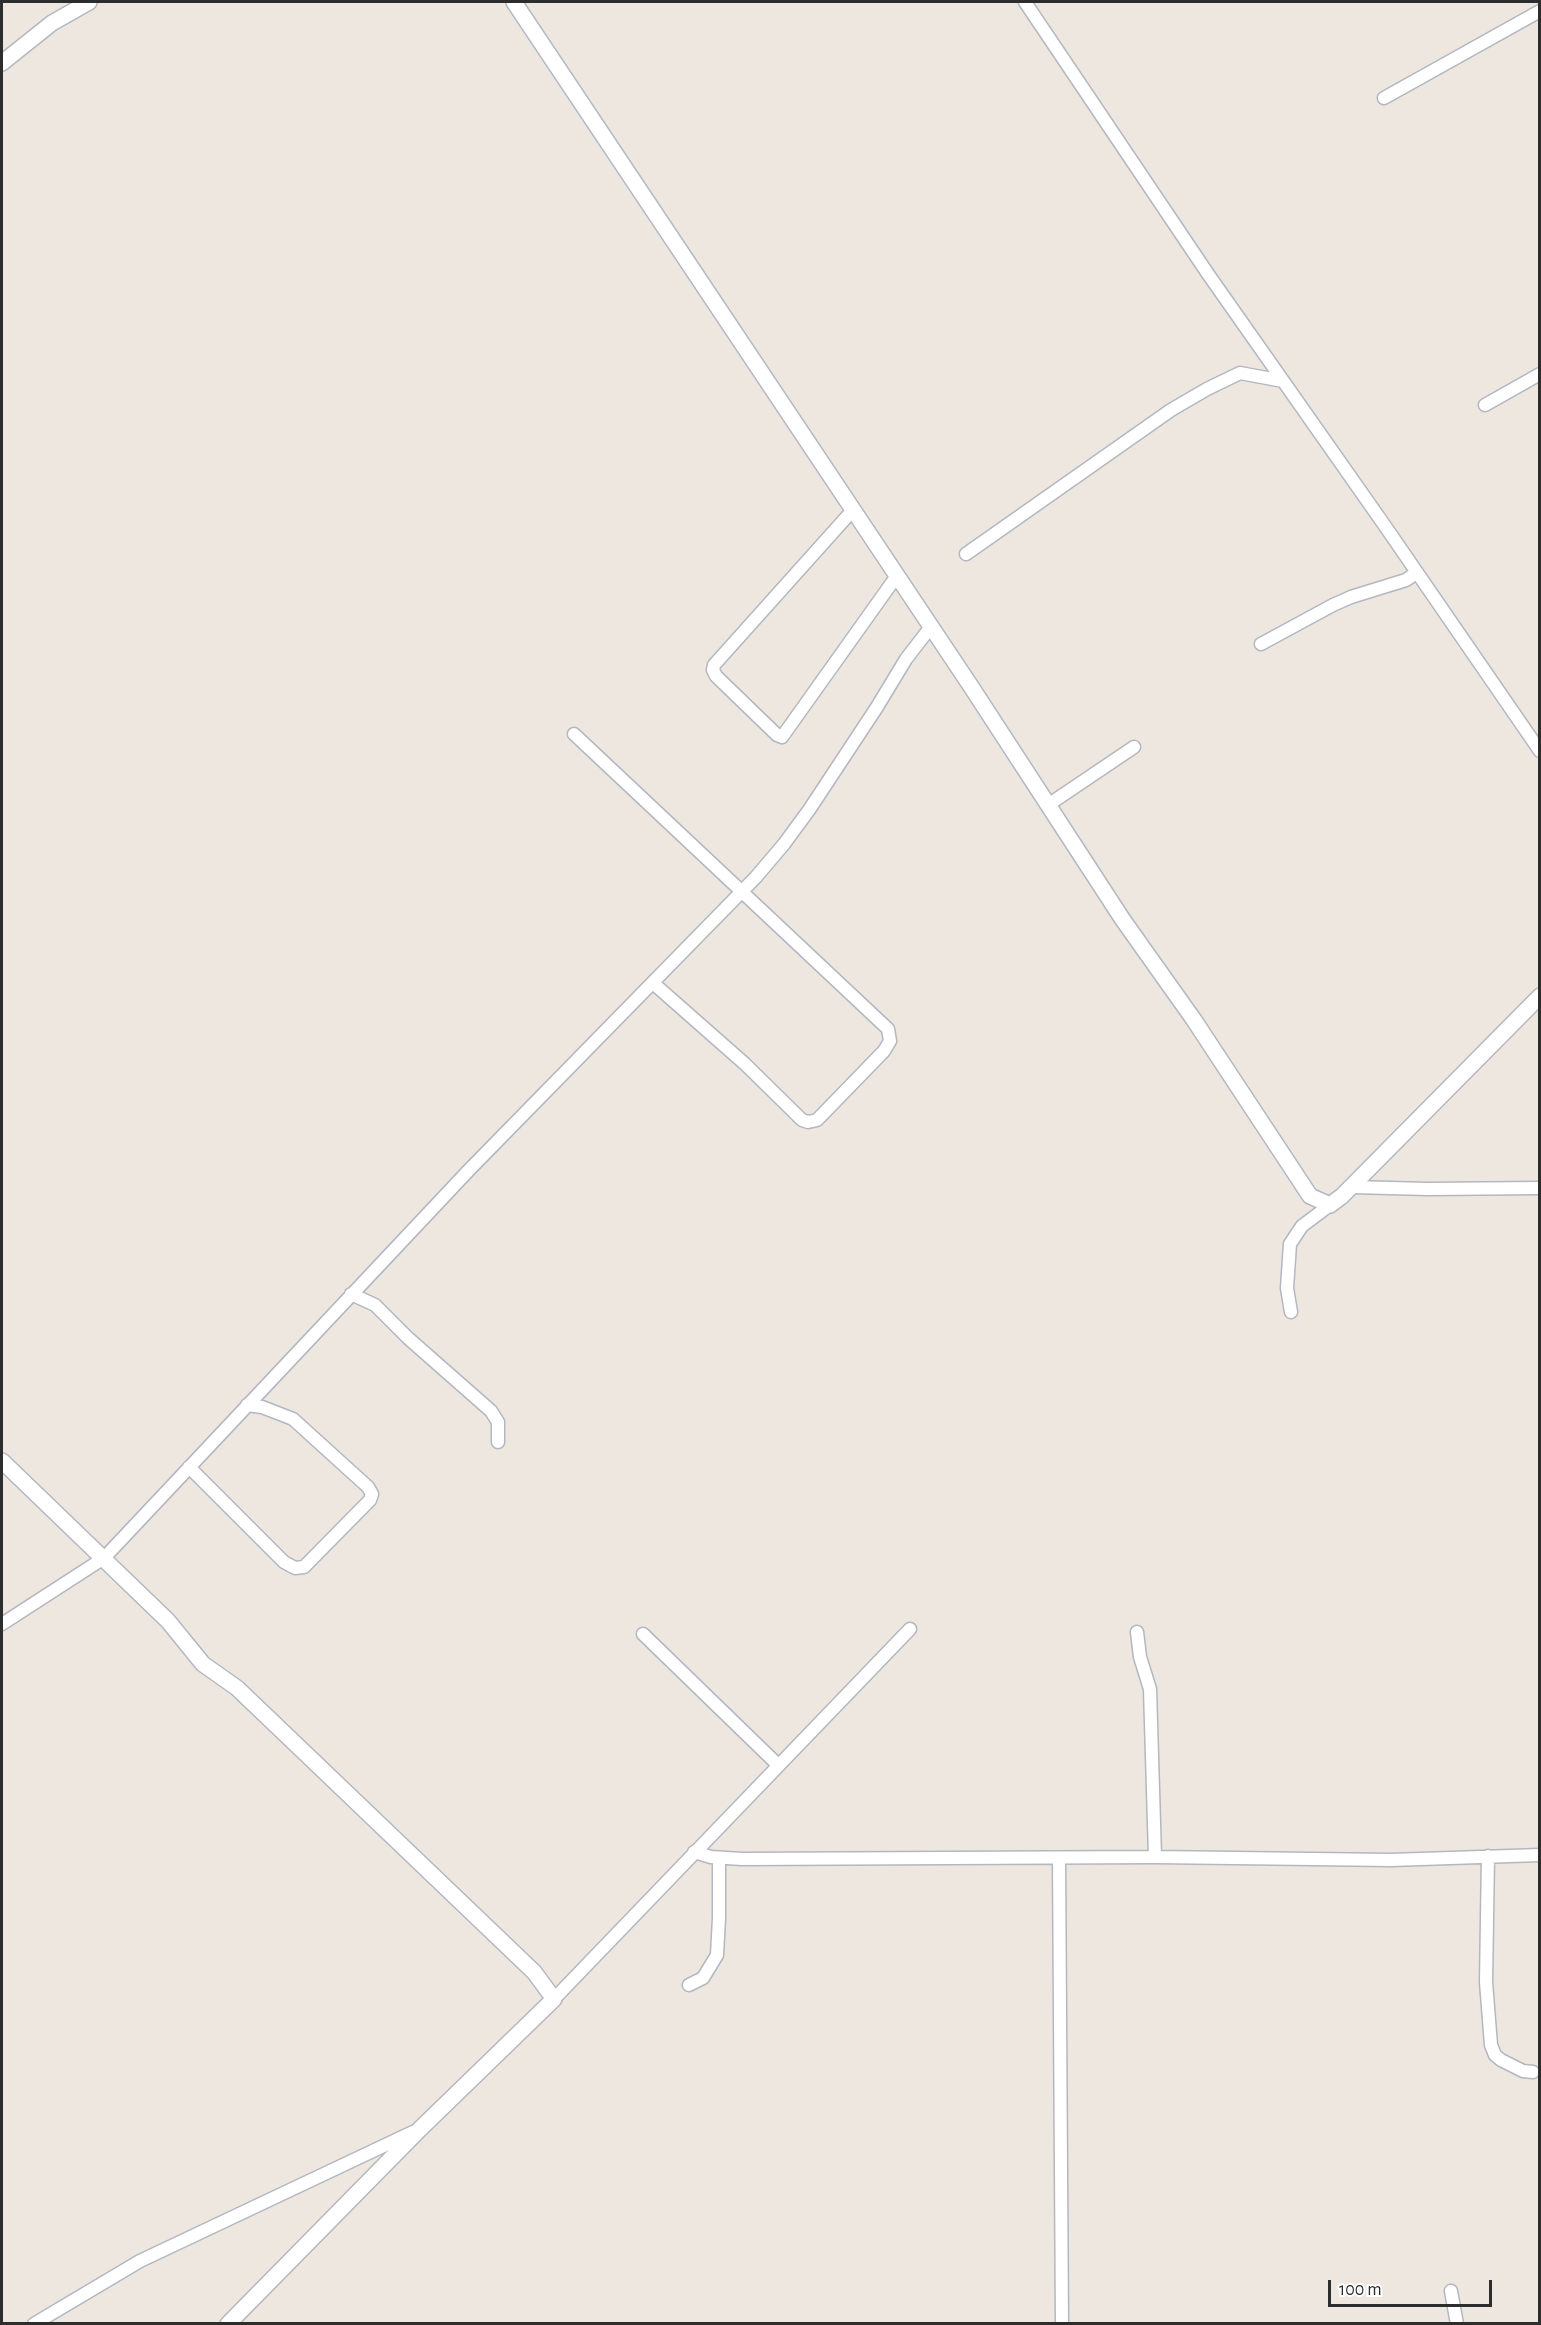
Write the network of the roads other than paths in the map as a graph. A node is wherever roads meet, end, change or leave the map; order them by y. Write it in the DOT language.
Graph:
graph roads {
  1 [pos="89,2"];
  2 [pos="514,2"];
  3 [pos="1025,2"];
  4 [pos="1539,11"];
  5 [pos="2,63"];
  6 [pos="1384,98"];
  7 [pos="1539,374"];
  8 [pos="1283,381"];
  9 [pos="1485,405"];
  10 [pos="852,511"];
  11 [pos="966,554"];
  12 [pos="1416,573"];
  13 [pos="896,576"];
  14 [pos="930,628"];
  15 [pos="1262,644"];
  16 [pos="574,734"];
  17 [pos="1134,747"];
  18 [pos="1539,752"];
  19 [pos="1048,805"];
  20 [pos="742,891"];
  21 [pos="653,983"];
  22 [pos="1539,996"];
  23 [pos="1352,1187"];
  24 [pos="1539,1188"];
  25 [pos="1330,1205"];
  26 [pos="351,1294"];
  27 [pos="1291,1312"];
  28 [pos="247,1405"];
  29 [pos="498,1442"];
  30 [pos="2,1461"];
  31 [pos="189,1467"];
  32 [pos="104,1558"];
  33 [pos="2,1624"];
  34 [pos="910,1629"];
  35 [pos="1137,1632"];
  36 [pos="643,1634"];
  37 [pos="777,1764"];
  38 [pos="694,1852"];
  39 [pos="1539,1855"];
  40 [pos="1488,1856"];
  41 [pos="1155,1857"];
  42 [pos="719,1858"];
  43 [pos="1059,1858"];
  44 [pos="689,1985"];
  45 [pos="554,1999"];
  46 [pos="1533,2072"];
  47 [pos="420,2129"];
  48 [pos="1451,2291"];
  49 [pos="34,2324"];
  50 [pos="228,2324"];
  51 [pos="1062,2324"];
  52 [pos="1456,2324"];
  1 -- 5 [label="street"];
  2 -- 10 [label="street"];
  3 -- 8 [label="street"];
  4 -- 6 [label="street"];
  7 -- 9 [label="street"];
  8 -- 11 [label="street"];
  8 -- 12 [label="street"];
  10 -- 13 [label="street"];
  10 -- 13 [label="street"];
  12 -- 15 [label="street"];
  12 -- 18 [label="street"];
  13 -- 14 [label="street"];
  14 -- 19 [label="street"];
  14 -- 20 [label="street"];
  16 -- 20 [label="street"];
  17 -- 19 [label="street"];
  19 -- 25 [label="street"];
  20 -- 21 [label="street"];
  20 -- 21 [label="street"];
  21 -- 26 [label="street"];
  22 -- 23 [label="street"];
  23 -- 24 [label="street"];
  23 -- 25 [label="street"];
  25 -- 27 [label="street"];
  26 -- 28 [label="street"];
  26 -- 29 [label="street"];
  28 -- 31 [label="street"];
  28 -- 31 [label="street"];
  30 -- 32 [label="street"];
  31 -- 32 [label="street"];
  32 -- 33 [label="street"];
  32 -- 45 [label="street"];
  34 -- 37 [label="street"];
  35 -- 41 [label="street"];
  36 -- 37 [label="street"];
  37 -- 38 [label="street"];
  38 -- 42 [label="street"];
  38 -- 45 [label="street"];
  39 -- 40 [label="street"];
  40 -- 41 [label="street"];
  40 -- 46 [label="street"];
  41 -- 43 [label="street"];
  42 -- 43 [label="street"];
  42 -- 44 [label="street"];
  43 -- 51 [label="street"];
  45 -- 47 [label="street"];
  47 -- 49 [label="street"];
  47 -- 50 [label="street"];
  48 -- 52 [label="street"];
}
